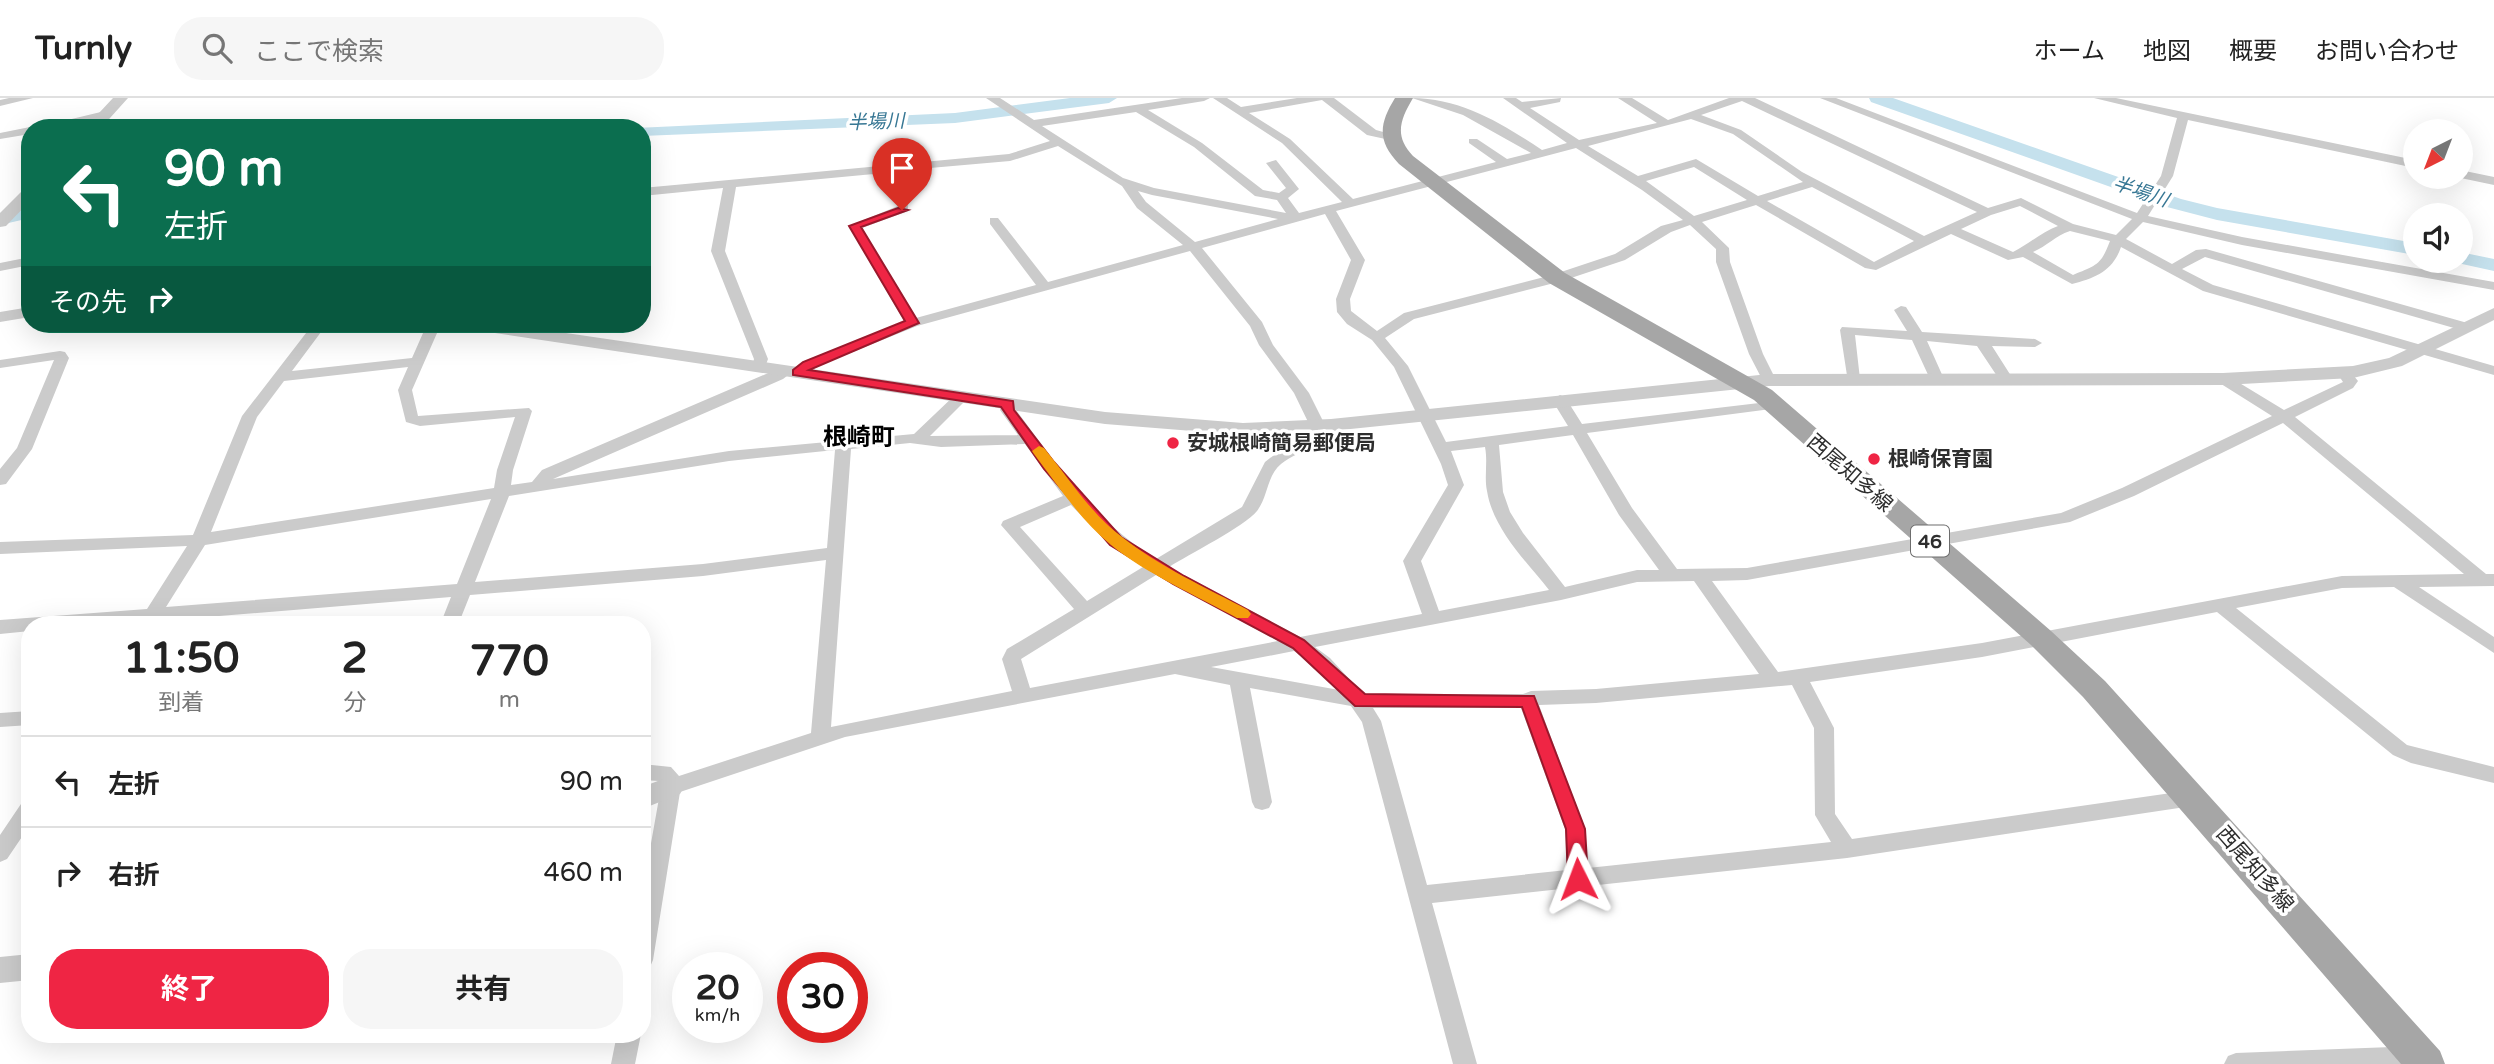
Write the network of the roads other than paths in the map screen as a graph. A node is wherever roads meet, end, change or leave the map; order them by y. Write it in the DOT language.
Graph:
graph roads {
  1 [pos="27,98"];
  2 [pos="121,98"];
  3 [pos="1204,98"];
  4 [pos="1219,98"];
  5 [pos="1318,98"];
  6 [pos="1326,98"];
  7 [pos="1404,98"];
  8 [pos="1418,98"];
  9 [pos="1509,98"];
  10 [pos="1555,98"];
  11 [pos="1624,98"];
  12 [pos="1739,98"];
  13 [pos="1746,98"];
  14 [pos="1826,98"];
  15 [pos="2100,98"];
  16 [pos="995,100"];
  17 [pos="0,103"];
  18 [pos="1520,106"];
  19 [pos="1140,110"];
  20 [pos="1238,111"];
  21 [pos="105,114"];
  22 [pos="1692,116"];
  23 [pos="2183,116"];
  24 [pos="82,119"];
  25 [pos="100,119"];
  26 [pos="1028,123"];
  27 [pos="1667,124"];
  28 [pos="21,132"];
  29 [pos="0,136"];
  30 [pos="1390,137"];
  31 [pos="1473,141"];
  32 [pos="1059,142"];
  33 [pos="1578,146"];
  34 [pos="1541,154"];
  35 [pos="2403,162"];
  36 [pos="1272,163"];
  37 [pos="1505,163"];
  38 [pos="901,167"];
  39 [pos="2473,177"];
  40 [pos="1634,181"];
  41 [pos="2494,181"];
  42 [pos="1436,182"];
  43 [pos="1813,183"];
  44 [pos="730,184"];
  45 [pos="1128,185"];
  46 [pos="651,191"];
  47 [pos="1281,197"];
  48 [pos="1757,200"];
  49 [pos="21,201"];
  50 [pos="1352,205"];
  51 [pos="1329,211"];
  52 [pos="1987,212"];
  53 [pos="2140,216"];
  54 [pos="1296,218"];
  55 [pos="1694,220"];
  56 [pos="994,221"];
  57 [pos="0,222"];
  58 [pos="2069,227"];
  59 [pos="1951,229"];
  60 [pos="2120,240"];
  61 [pos="1924,241"];
  62 [pos="1192,247"];
  63 [pos="2023,252"];
  64 [pos="21,263"];
  65 [pos="0,267"];
  66 [pos="2171,270"];
  67 [pos="1557,278"];
  68 [pos="2494,286"];
  69 [pos="1045,287"];
  70 [pos="1901,310"];
  71 [pos="2494,313"];
  72 [pos="21,314"];
  73 [pos="0,317"];
  74 [pos="912,323"];
  75 [pos="2466,327"];
  76 [pos="313,333"];
  77 [pos="430,333"];
  78 [pos="531,333"];
  79 [pos="1377,337"];
  80 [pos="1918,337"];
  81 [pos="1982,342"];
  82 [pos="2035,343"];
  83 [pos="2420,350"];
  84 [pos="416,362"];
  85 [pos="0,364"];
  86 [pos="759,367"];
  87 [pos="791,372"];
  88 [pos="2494,372"];
  89 [pos="2344,373"];
  90 [pos="279,377"];
  91 [pos="1853,379"];
  92 [pos="1937,379"];
  93 [pos="2006,379"];
  94 [pos="2223,379"];
  95 [pos="1741,382"];
  96 [pos="1770,392"];
  97 [pos="961,397"];
  98 [pos="1560,400"];
  99 [pos="1008,404"];
  100 [pos="1423,415"];
  101 [pos="2284,416"];
  102 [pos="1324,425"];
  103 [pos="1577,431"];
  104 [pos="919,438"];
  105 [pos="1030,439"];
  106 [pos="1490,441"];
  107 [pos="843,445"];
  108 [pos="1440,447"];
  109 [pos="0,481"];
  110 [pos="537,487"];
  111 [pos="502,492"];
  112 [pos="1075,497"];
  113 [pos="199,540"];
  114 [pos="1930,542"];
  115 [pos="0,548"];
  116 [pos="833,553"];
  117 [pos="1157,567"];
  118 [pos="1671,574"];
  119 [pos="1699,575"];
  120 [pos="2396,580"];
  121 [pos="2488,580"];
  122 [pos="464,588"];
  123 [pos="1561,594"];
  124 [pos="2220,605"];
  125 [pos="1086,611"];
  126 [pos="152,616"];
  127 [pos="189,616"];
  128 [pos="453,616"];
  129 [pos="1432,617"];
  130 [pos="21,626"];
  131 [pos="0,627"];
  132 [pos="2041,638"];
  133 [pos="1298,644"];
  134 [pos="2494,646"];
  135 [pos="1171,667"];
  136 [pos="1798,677"];
  137 [pos="1773,679"];
  138 [pos="1239,681"];
  139 [pos="1023,696"];
  140 [pos="1362,701"];
  141 [pos="1528,701"];
  142 [pos="21,719"];
  143 [pos="0,720"];
  144 [pos="821,736"];
  145 [pos="651,772"];
  146 [pos="2494,775"];
  147 [pos="671,787"];
  148 [pos="651,795"];
  149 [pos="2192,798"];
  150 [pos="1262,802"];
  151 [pos="15,831"];
  152 [pos="1847,849"];
  153 [pos="0,853"];
  154 [pos="1578,879"];
  155 [pos="1420,895"];
  156 [pos="651,906"];
  157 [pos="21,968"];
  158 [pos="0,970"];
  159 [pos="627,1043"];
  160 [pos="2423,1061"];
  161 [pos="623,1064"];
  162 [pos="1465,1064"];
  163 [pos="2236,1064"];
  1 -- 17 [label="street"];
  2 -- 21 [label="street"];
  3 -- 19 [label="street"];
  4 -- 20 [label="street"];
  5 -- 20 [label="street"];
  6 -- 30 [label="street"];
  7 -- 30 [label="main road"];
  8 -- 34 [label="street"];
  9 -- 18 [label="street"];
  10 -- 18 [label="street"];
  11 -- 27 [label="street"];
  12 -- 22 [label="street"];
  13 -- 52 [label="street"];
  14 -- 53 [label="street"];
  15 -- 23 [label="street"];
  16 -- 26 [label="street"];
  18 -- 33 [label="street"];
  19 -- 26 [label="street"];
  19 -- 47 [label="street"];
  20 -- 50 [label="street"];
  21 -- 24 [label="street"];
  21 -- 25 [label="street"];
  22 -- 27 [label="street"];
  22 -- 43 [label="street"];
  23 -- 35 [label="street"];
  23 -- 53 [label="street"];
  26 -- 32 [label="street"];
  27 -- 33 [label="street"];
  28 -- 29 [label="street"];
  30 -- 42 [label="main road, 西尾知多線 / 46"];
  31 -- 37 [label="street"];
  32 -- 38 [label="street"];
  32 -- 45 [label="street"];
  33 -- 34 [label="street"];
  33 -- 40 [label="street"];
  34 -- 37 [label="street"];
  36 -- 47 [label="street"];
  37 -- 42 [label="street"];
  38 -- 44 [label="street"];
  38 -- 74 [label="street"];
  39 -- 41 [label="street"];
  40 -- 48 [label="street"];
  40 -- 55 [label="street"];
  42 -- 50 [label="street"];
  42 -- 67 [label="main road, 西尾知多線 / 46"];
  43 -- 48 [label="street"];
  43 -- 61 [label="street"];
  44 -- 46 [label="street"];
  44 -- 86 [label="street"];
  45 -- 54 [label="street"];
  45 -- 62 [label="street"];
  47 -- 54 [label="street"];
  48 -- 55 [label="street"];
  48 -- 61 [label="street"];
  49 -- 57 [label="street"];
  50 -- 51 [label="street"];
  51 -- 54 [label="street"];
  51 -- 79 [label="street"];
  52 -- 58 [label="street"];
  52 -- 59 [label="street"];
  53 -- 60 [label="street"];
  53 -- 68 [label="street"];
  54 -- 62 [label="street"];
  55 -- 67 [label="street"];
  55 -- 96 [label="street"];
  56 -- 69 [label="street"];
  58 -- 60 [label="street"];
  58 -- 63 [label="street"];
  59 -- 61 [label="street"];
  59 -- 63 [label="street"];
  60 -- 63 [label="street"];
  60 -- 66 [label="street"];
  62 -- 69 [label="street"];
  62 -- 102 [label="street"];
  64 -- 65 [label="street"];
  66 -- 75 [label="street"];
  66 -- 83 [label="street"];
  67 -- 79 [label="street"];
  67 -- 95 [label="main road, 西尾知多線 / 46"];
  69 -- 74 [label="street"];
  70 -- 80 [label="street"];
  71 -- 75 [label="street"];
  72 -- 73 [label="street"];
  74 -- 87 [label="street"];
  75 -- 83 [label="street"];
  76 -- 90 [label="street"];
  77 -- 84 [label="street"];
  78 -- 86 [label="street"];
  79 -- 100 [label="street"];
  80 -- 81 [label="street"];
  80 -- 91 [label="street"];
  80 -- 92 [label="street"];
  81 -- 82 [label="street"];
  81 -- 93 [label="street"];
  83 -- 88 [label="street"];
  83 -- 89 [label="street"];
  84 -- 90 [label="street"];
  84 -- 111 [label="street"];
  85 -- 109 [label="street"];
  86 -- 87 [label="street"];
  87 -- 97 [label="street"];
  87 -- 110 [label="street"];
  89 -- 94 [label="street"];
  89 -- 101 [label="street"];
  90 -- 113 [label="street"];
  91 -- 92 [label="street"];
  91 -- 96 [label="street"];
  92 -- 93 [label="street"];
  93 -- 94 [label="street"];
  94 -- 101 [label="street"];
  95 -- 96 [label="main road, 西尾知多線 / 46"];
  95 -- 98 [label="street"];
  96 -- 103 [label="street"];
  96 -- 114 [label="main road, 西尾知多線 / 46"];
  97 -- 99 [label="street"];
  97 -- 104 [label="street"];
  98 -- 100 [label="street"];
  98 -- 103 [label="street"];
  99 -- 102 [label="street"];
  99 -- 105 [label="street"];
  100 -- 102 [label="street"];
  100 -- 108 [label="street"];
  101 -- 114 [label="street"];
  101 -- 121 [label="street"];
  102 -- 117 [label="street"];
  103 -- 106 [label="street"];
  103 -- 118 [label="street"];
  104 -- 105 [label="street"];
  104 -- 107 [label="street"];
  105 -- 112 [label="street"];
  106 -- 108 [label="street"];
  106 -- 123 [label="street"];
  107 -- 110 [label="street"];
  107 -- 116 [label="street"];
  108 -- 129 [label="street"];
  110 -- 111 [label="street"];
  111 -- 113 [label="street"];
  111 -- 122 [label="street"];
  112 -- 117 [label="street"];
  112 -- 125 [label="street"];
  113 -- 115 [label="street"];
  113 -- 126 [label="street"];
  114 -- 119 [label="street"];
  114 -- 132 [label="main road, 西尾知多線 / 46"];
  116 -- 122 [label="street"];
  116 -- 144 [label="street"];
  117 -- 125 [label="street"];
  117 -- 133 [label="street"];
  118 -- 119 [label="street"];
  118 -- 123 [label="street"];
  119 -- 137 [label="street"];
  120 -- 121 [label="street"];
  120 -- 124 [label="street"];
  120 -- 134 [label="street"];
  122 -- 127 [label="street"];
  122 -- 128 [label="street"];
  123 -- 129 [label="street"];
  124 -- 132 [label="street"];
  124 -- 146 [label="street"];
  125 -- 139 [label="street"];
  129 -- 133 [label="street"];
  130 -- 131 [label="street"];
  132 -- 136 [label="street"];
  132 -- 149 [label="main road, 西尾知多線 / 46"];
  133 -- 135 [label="street"];
  133 -- 140 [label="street"];
  135 -- 138 [label="street"];
  135 -- 139 [label="street"];
  136 -- 137 [label="street"];
  136 -- 152 [label="street"];
  137 -- 141 [label="street"];
  138 -- 140 [label="street"];
  138 -- 150 [label="street"];
  139 -- 144 [label="street"];
  140 -- 141 [label="street"];
  140 -- 155 [label="street"];
  141 -- 154 [label="street"];
  142 -- 143 [label="street"];
  144 -- 147 [label="street"];
  145 -- 147 [label="street"];
  147 -- 148 [label="street"];
  147 -- 156 [label="street"];
  149 -- 152 [label="street"];
  149 -- 160 [label="main road, 西尾知多線 / 46"];
  151 -- 153 [label="street"];
  152 -- 154 [label="street"];
  154 -- 155 [label="street"];
  155 -- 162 [label="street"];
  157 -- 158 [label="street"];
  159 -- 161 [label="street"];
  160 -- 163 [label="street"];
}
